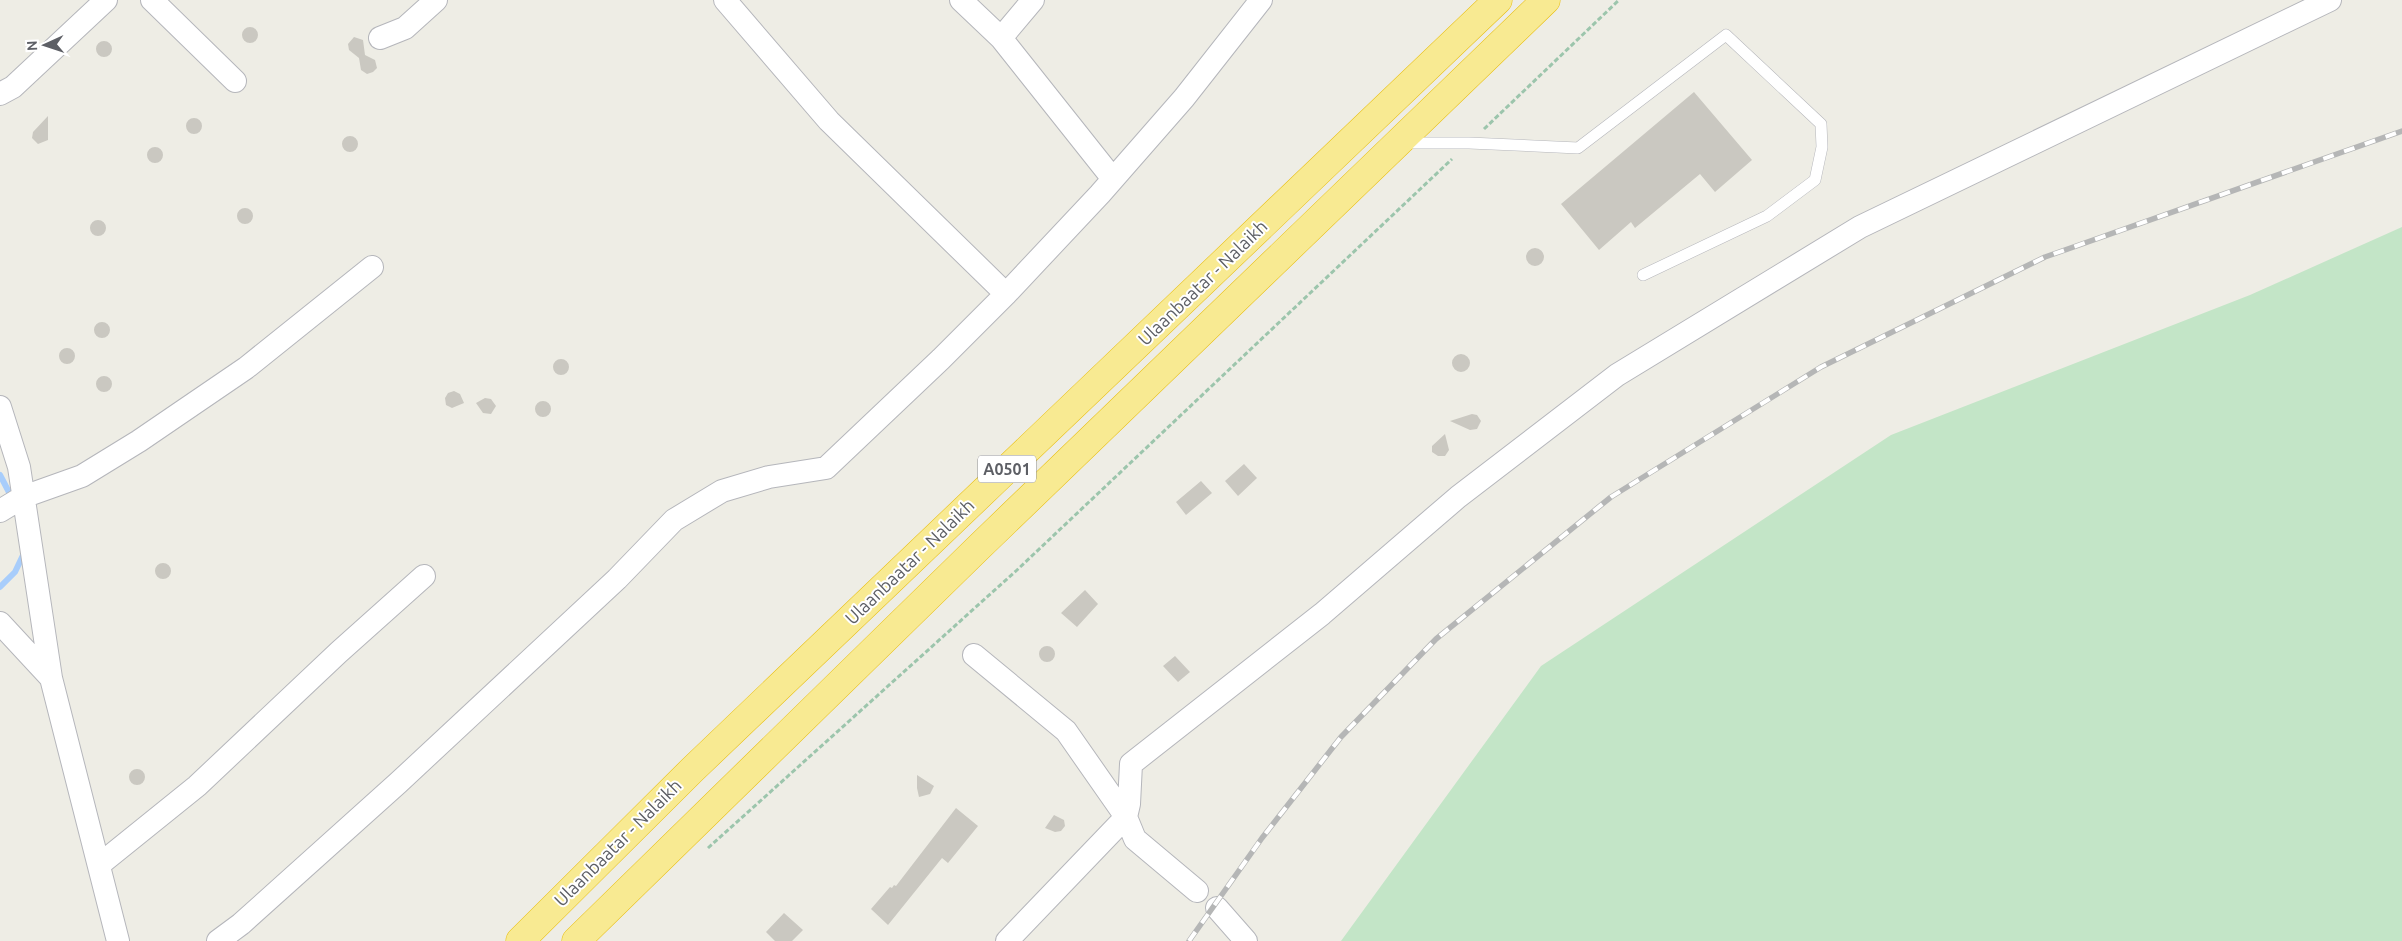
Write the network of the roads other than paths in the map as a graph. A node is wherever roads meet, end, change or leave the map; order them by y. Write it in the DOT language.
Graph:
graph roads {
  1 [pos="106,0"];
  2 [pos="152,0"];
  3 [pos="436,0"];
  4 [pos="726,0"];
  5 [pos="961,0"];
  6 [pos="1033,0"];
  7 [pos="1261,0"];
  8 [pos="1498,0"];
  9 [pos="1546,0"];
  10 [pos="2330,0"];
  11 [pos="380,38"];
  12 [pos="1001,38"];
  13 [pos="235,81"];
  14 [pos="0,94"];
  15 [pos="1397,143"];
  16 [pos="1113,179"];
  17 [pos="372,267"];
  18 [pos="1643,275"];
  19 [pos="1006,294"];
  20 [pos="0,406"];
  21 [pos="22,497"];
  22 [pos="0,512"];
  23 [pos="424,576"];
  24 [pos="0,623"];
  25 [pos="974,655"];
  26 [pos="51,678"];
  27 [pos="1126,816"];
  28 [pos="99,865"];
  29 [pos="1196,891"];
  30 [pos="1217,908"];
  31 [pos="118,941"];
  32 [pos="218,941"];
  33 [pos="520,941"];
  34 [pos="576,941"];
  35 [pos="1007,941"];
  36 [pos="1246,941"];
  1 -- 14 [label="street"];
  2 -- 13 [label="street"];
  3 -- 11 [label="street"];
  4 -- 19 [label="street"];
  5 -- 12 [label="street"];
  6 -- 12 [label="street"];
  7 -- 16 [label="street"];
  8 -- 33 [label="highway, Ulaanbaatar - Nalaikh / A0501"];
  9 -- 15 [label="highway, Ulaanbaatar - Nalaikh / A0501"];
  10 -- 27 [label="street"];
  12 -- 16 [label="street"];
  15 -- 18 [label="lane"];
  15 -- 34 [label="highway, Ulaanbaatar - Nalaikh / A0501"];
  16 -- 19 [label="street"];
  17 -- 21 [label="street"];
  19 -- 32 [label="street"];
  20 -- 21 [label="street"];
  21 -- 22 [label="street"];
  21 -- 26 [label="street"];
  23 -- 28 [label="street"];
  24 -- 26 [label="street"];
  25 -- 27 [label="street"];
  26 -- 28 [label="street"];
  27 -- 29 [label="street"];
  27 -- 35 [label="street"];
  28 -- 31 [label="street"];
  30 -- 36 [label="street"];
}
